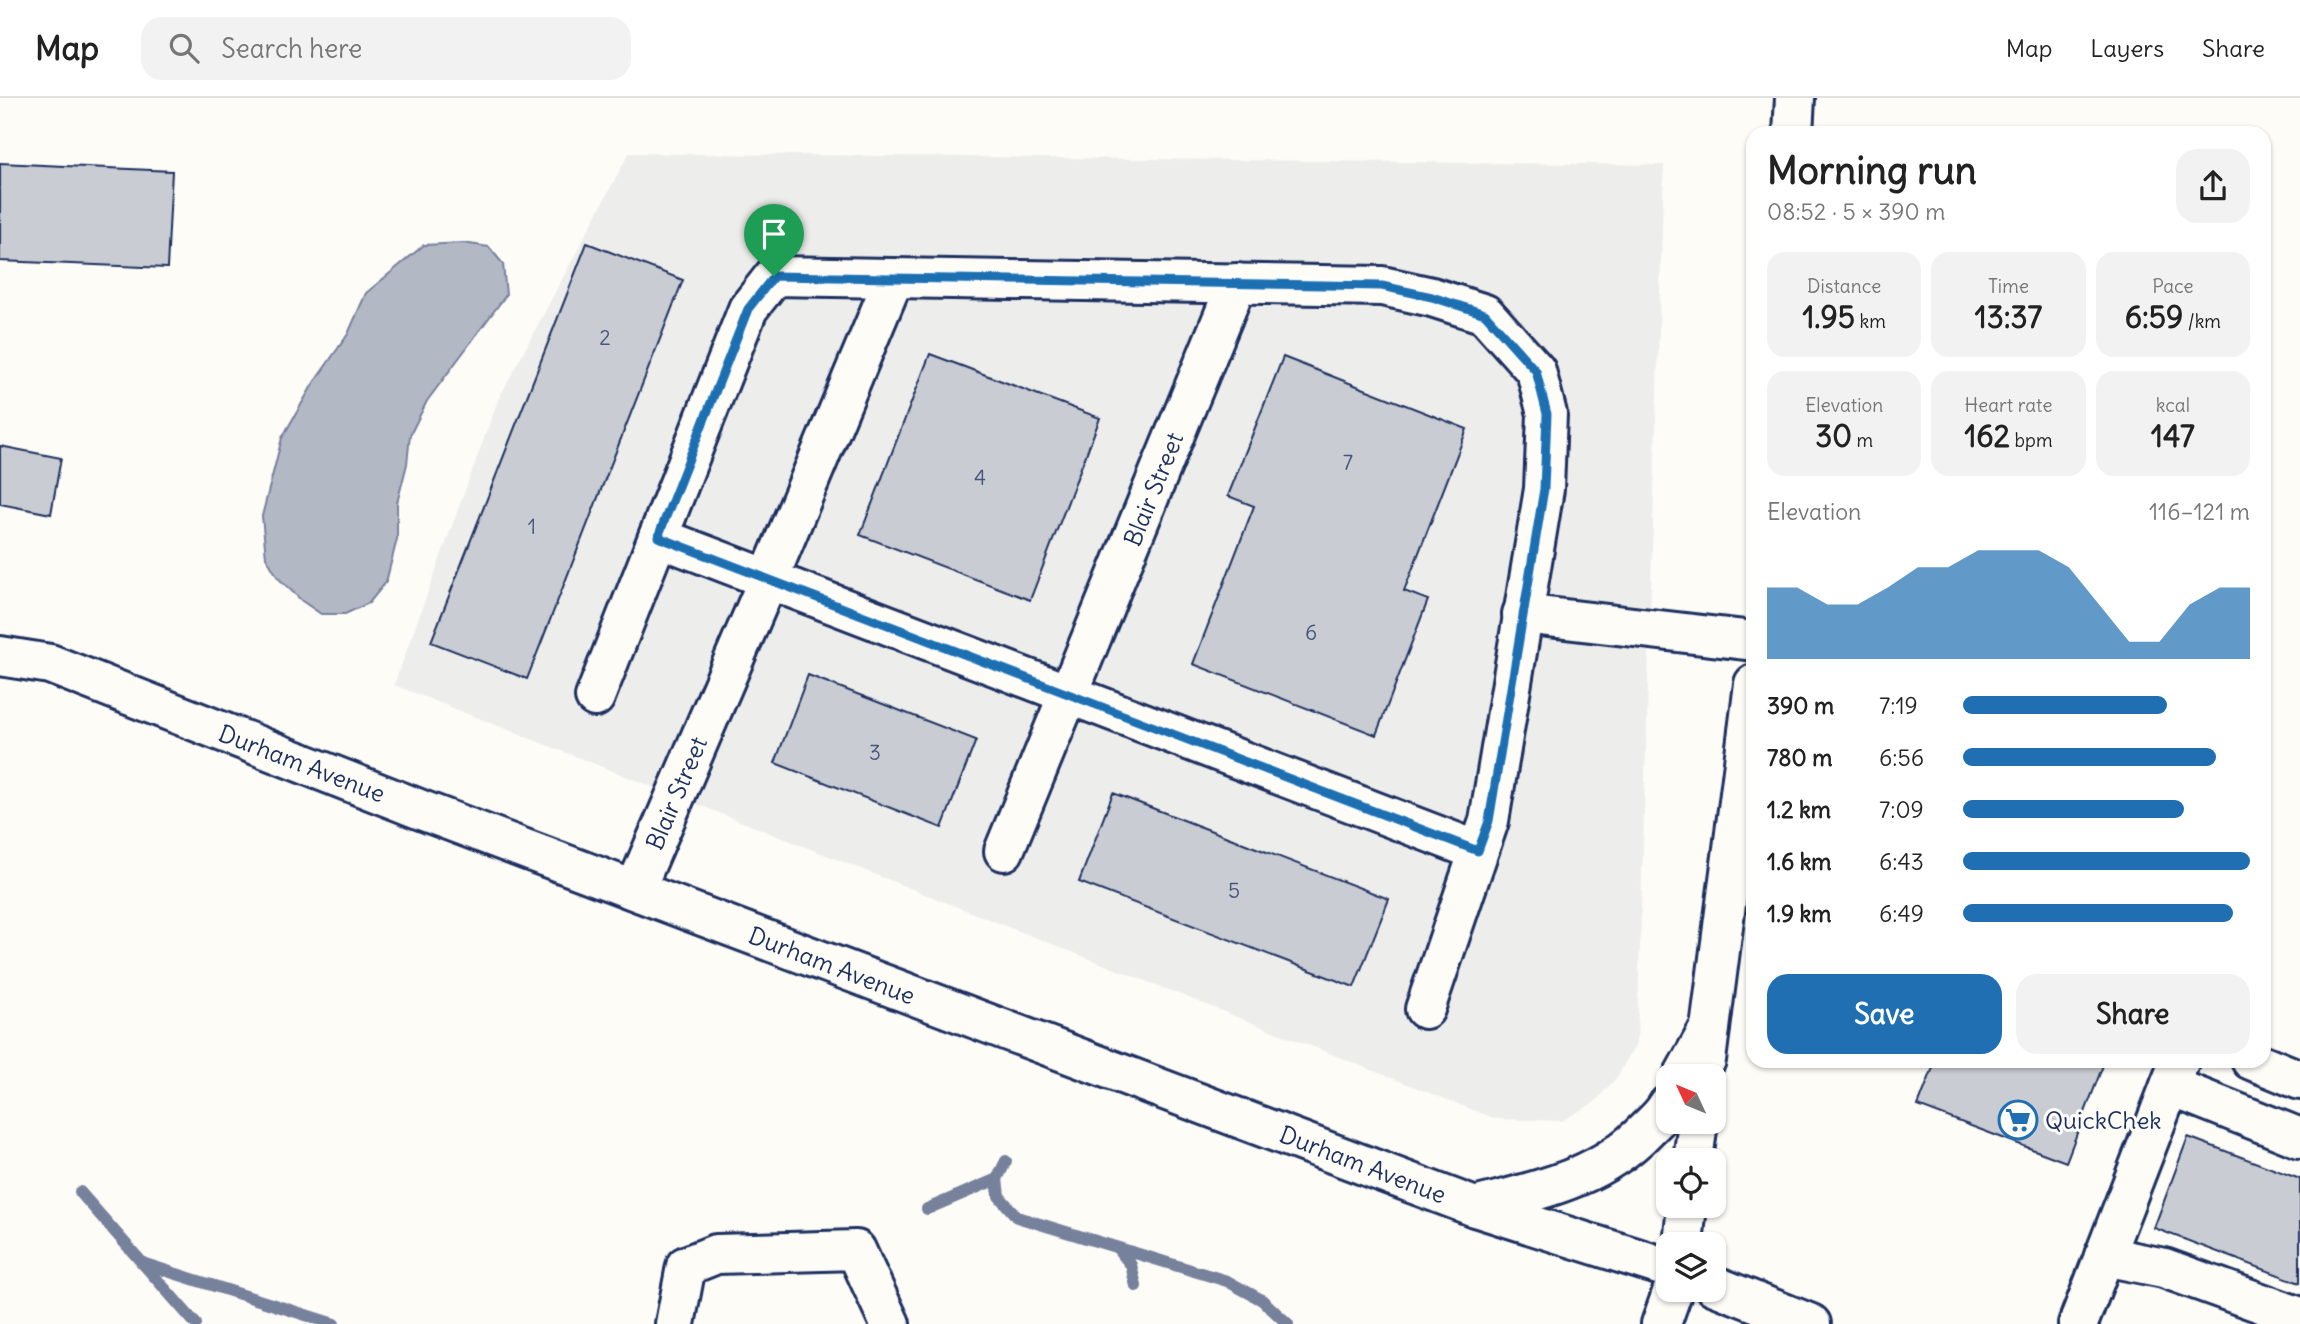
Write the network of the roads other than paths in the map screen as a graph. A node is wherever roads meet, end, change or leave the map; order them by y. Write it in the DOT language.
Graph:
graph roads {
  1 [pos="1796,98"];
  2 [pos="1794,126"];
  3 [pos="894,278"];
  4 [pos="1237,283"];
  5 [pos="658,537"];
  6 [pos="768,580"];
  7 [pos="1522,614"];
  8 [pos="1746,639"];
  9 [pos="0,656"];
  10 [pos="1069,695"];
  11 [pos="595,697"];
  12 [pos="1746,798"];
  13 [pos="1004,850"];
  14 [pos="1478,851"];
  15 [pos="1741,882"];
  16 [pos="635,890"];
  17 [pos="1425,1009"];
  18 [pos="1710,1027"];
  19 [pos="1690,1064"];
  20 [pos="1705,1064"];
  21 [pos="2271,1068"];
  22 [pos="2175,1073"];
  23 [pos="2300,1080"];
  24 [pos="1656,1118"];
  25 [pos="2300,1138"];
  26 [pos="1475,1207"];
  27 [pos="2104,1256"];
  28 [pos="1656,1264"];
  29 [pos="1726,1290"];
  30 [pos="1669,1302"];
  31 [pos="2300,1317"];
  32 [pos="675,1324"];
  33 [pos="890,1324"];
  34 [pos="1661,1324"];
  35 [pos="1811,1324"];
  36 [pos="2078,1324"];
  1 -- 2 [label="street"];
  3 -- 4 [label="street"];
  3 -- 5 [label="street"];
  3 -- 6 [label="street, Blair Street"];
  4 -- 7 [label="street"];
  4 -- 10 [label="street, Blair Street"];
  5 -- 6 [label="street"];
  5 -- 11 [label="street"];
  6 -- 10 [label="street"];
  6 -- 16 [label="street, Blair Street"];
  7 -- 8 [label="street"];
  7 -- 14 [label="street"];
  9 -- 16 [label="street, Durham Avenue"];
  10 -- 13 [label="street, Blair Street"];
  10 -- 14 [label="street"];
  12 -- 15 [label="street"];
  14 -- 17 [label="street"];
  15 -- 18 [label="street"];
  16 -- 26 [label="street, Durham Avenue"];
  18 -- 19 [label="street"];
  18 -- 20 [label="street"];
  21 -- 23 [label="street"];
  22 -- 25 [label="street"];
  22 -- 27 [label="street"];
  24 -- 26 [label="street"];
  26 -- 28 [label="street, Durham Avenue"];
  27 -- 31 [label="street"];
  27 -- 36 [label="street"];
  29 -- 35 [label="street"];
  30 -- 34 [label="street"];
  32 -- 33 [label="street"];
}
